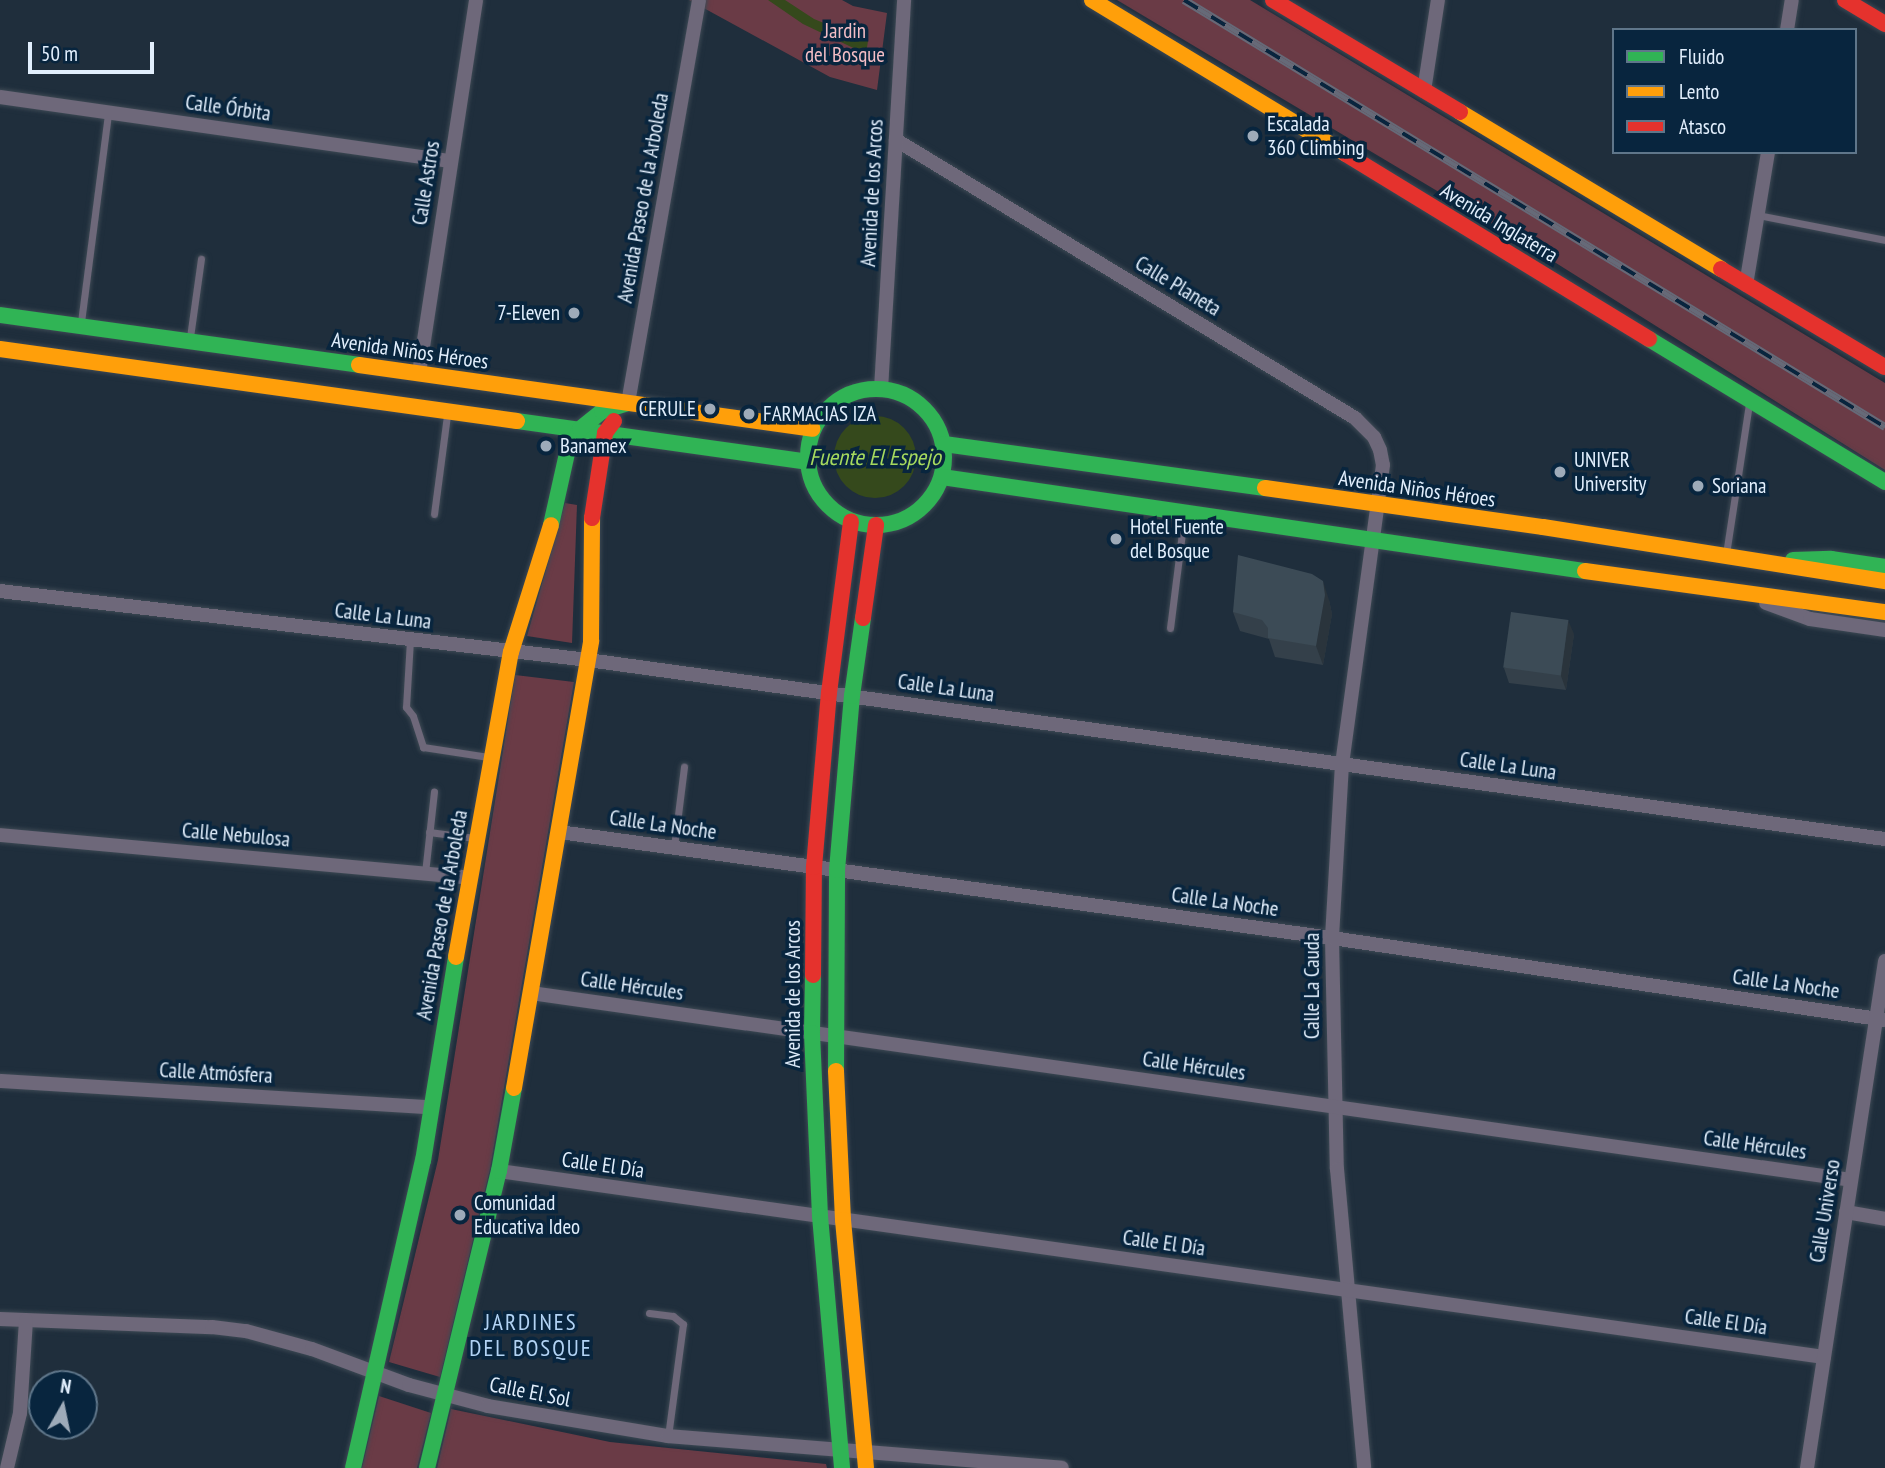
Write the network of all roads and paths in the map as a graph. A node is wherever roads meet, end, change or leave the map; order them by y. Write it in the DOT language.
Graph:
graph roads {
  1 [pos="476,0"];
  2 [pos="699,0"];
  3 [pos="898,0"];
  4 [pos="904,0"];
  5 [pos="1092,0"];
  6 [pos="1273,0"];
  7 [pos="1438,0"];
  8 [pos="1792,0"];
  9 [pos="1845,0"];
  10 [pos="1885,24"];
  11 [pos="1787,28"];
  12 [pos="1424,91"];
  13 [pos="0,97"];
  14 [pos="108,113"];
  15 [pos="896,140"];
  16 [pos="1768,154"];
  17 [pos="450,161"];
  18 [pos="1757,215"];
  19 [pos="1885,240"];
  20 [pos="201,259"];
  21 [pos="1746,285"];
  22 [pos="0,315"];
  23 [pos="80,326"];
  24 [pos="190,341"];
  25 [pos="0,349"];
  26 [pos="1885,367"];
  27 [pos="419,373"];
  28 [pos="881,389"];
  29 [pos="1750,400"];
  30 [pos="628,403"];
  31 [pos="447,411"];
  32 [pos="580,429"];
  33 [pos="813,429"];
  34 [pos="605,433"];
  35 [pos="944,444"];
  36 [pos="808,462"];
  37 [pos="942,477"];
  38 [pos="1885,482"];
  39 [pos="1378,506"];
  40 [pos="1185,512"];
  41 [pos="434,514"];
  42 [pos="851,521"];
  43 [pos="876,526"];
  44 [pos="1373,540"];
  45 [pos="1726,555"];
  46 [pos="1770,561"];
  47 [pos="1885,567"];
  48 [pos="1885,580"];
  49 [pos="0,591"];
  50 [pos="1748,595"];
  51 [pos="1885,612"];
  52 [pos="1170,628"];
  53 [pos="1885,630"];
  54 [pos="411,640"];
  55 [pos="511,652"];
  56 [pos="587,660"];
  57 [pos="829,693"];
  58 [pos="852,696"];
  59 [pos="492,757"];
  60 [pos="1342,764"];
  61 [pos="684,767"];
  62 [pos="434,791"];
  63 [pos="429,832"];
  64 [pos="559,832"];
  65 [pos="0,835"];
  66 [pos="476,838"];
  67 [pos="1885,839"];
  68 [pos="674,847"];
  69 [pos="814,867"];
  70 [pos="837,870"];
  71 [pos="425,873"];
  72 [pos="469,878"];
  73 [pos="1332,938"];
  74 [pos="1885,961"];
  75 [pos="531,993"];
  76 [pos="1880,1020"];
  77 [pos="812,1033"];
  78 [pos="834,1036"];
  79 [pos="0,1081"];
  80 [pos="430,1107"];
  81 [pos="1334,1107"];
  82 [pos="499,1171"];
  83 [pos="1851,1180"];
  84 [pos="1846,1212"];
  85 [pos="820,1216"];
  86 [pos="1885,1219"];
  87 [pos="843,1220"];
  88 [pos="1349,1291"];
  89 [pos="649,1313"];
  90 [pos="0,1319"];
  91 [pos="26,1320"];
  92 [pos="1824,1357"];
  93 [pos="375,1374"];
  94 [pos="445,1395"];
  95 [pos="668,1436"];
  96 [pos="841,1449"];
  97 [pos="865,1451"];
  98 [pos="7,1468"];
  99 [pos="353,1468"];
  100 [pos="427,1468"];
  101 [pos="842,1468"];
  102 [pos="866,1468"];
  103 [pos="1062,1468"];
  104 [pos="1364,1468"];
  105 [pos="1807,1468"];
  1 -- 17 [label="street, Calle Astros"];
  2 -- 30 [label="street, Avenida Paseo de la Arboleda"];
  3 -- 4 [label="street"];
  4 -- 15 [label="street, Avenida de los Arcos"];
  5 -- 29 [label="street, Avenida Inglaterra"];
  6 -- 12 [label="street"];
  7 -- 12 [label="street"];
  8 -- 11 [label="street"];
  9 -- 10 [label="street"];
  12 -- 21 [label="street"];
  13 -- 14 [label="street, Calle Órbita"];
  14 -- 17 [label="street, Calle Órbita"];
  14 -- 23 [label="lane"];
  15 -- 28 [label="street, Avenida de los Arcos"];
  15 -- 39 [label="street, Calle Planeta"];
  16 -- 18 [label="street"];
  17 -- 27 [label="street, Calle Astros"];
  18 -- 19 [label="lane"];
  18 -- 21 [label="street"];
  20 -- 24 [label="lane"];
  21 -- 26 [label="street"];
  22 -- 23 [label="street, Avenida Niños Héroes"];
  23 -- 24 [label="street, Avenida Niños Héroes"];
  24 -- 27 [label="street, Avenida Niños Héroes"];
  25 -- 31 [label="street"];
  27 -- 30 [label="street, Avenida Niños Héroes"];
  28 -- 33 [label="street"];
  28 -- 35 [label="street"];
  29 -- 38 [label="street, Avenida Inglaterra"];
  29 -- 45 [label="lane"];
  30 -- 32 [label="street, Avenida Paseo de la Arboleda"];
  30 -- 33 [label="street, Avenida Niños Héroes"];
  30 -- 34 [label="street, Avenida Paseo de la Arboleda"];
  31 -- 32 [label="street"];
  31 -- 41 [label="lane"];
  32 -- 34 [label="street"];
  32 -- 55 [label="street, Avenida Paseo de la Arboleda"];
  33 -- 36 [label="street"];
  34 -- 36 [label="street"];
  34 -- 56 [label="street, Avenida Paseo de la Arboleda"];
  35 -- 37 [label="street"];
  35 -- 39 [label="street, Avenida Niños Héroes"];
  36 -- 42 [label="street"];
  37 -- 40 [label="street"];
  37 -- 43 [label="street"];
  39 -- 44 [label="street, Calle La Cauda"];
  39 -- 45 [label="street, Avenida Niños Héroes"];
  40 -- 44 [label="street"];
  40 -- 52 [label="lane"];
  42 -- 43 [label="street"];
  42 -- 57 [label="street, Avenida de los Arcos"];
  43 -- 58 [label="street, Avenida de los Arcos"];
  44 -- 50 [label="street"];
  44 -- 60 [label="street, Calle La Cauda"];
  45 -- 46 [label="street, Avenida Niños Héroes"];
  46 -- 47 [label="street"];
  46 -- 48 [label="street, Avenida Niños Héroes"];
  49 -- 54 [label="street, Calle La Luna"];
  50 -- 51 [label="street"];
  50 -- 53 [label="street"];
  54 -- 55 [label="street, Calle La Luna"];
  54 -- 59 [label="lane"];
  55 -- 56 [label="street, Calle La Luna"];
  55 -- 59 [label="street, Avenida Paseo de la Arboleda"];
  56 -- 57 [label="street, Calle La Luna"];
  56 -- 64 [label="street, Avenida Paseo de la Arboleda"];
  57 -- 58 [label="street, Calle La Luna"];
  57 -- 69 [label="street, Avenida de los Arcos"];
  58 -- 60 [label="street, Calle La Luna"];
  58 -- 70 [label="street, Avenida de los Arcos"];
  59 -- 66 [label="street, Avenida Paseo de la Arboleda"];
  60 -- 67 [label="street, Calle La Luna"];
  60 -- 73 [label="street, Calle La Cauda"];
  61 -- 68 [label="lane"];
  62 -- 63 [label="lane"];
  63 -- 66 [label="lane"];
  63 -- 71 [label="lane"];
  64 -- 68 [label="street, Calle La Noche"];
  64 -- 75 [label="street, Avenida Paseo de la Arboleda"];
  65 -- 71 [label="street, Calle Nebulosa"];
  66 -- 72 [label="street, Avenida Paseo de la Arboleda"];
  68 -- 69 [label="street, Calle La Noche"];
  69 -- 70 [label="street, Calle La Noche"];
  69 -- 77 [label="street, Avenida de los Arcos"];
  70 -- 73 [label="street, Calle La Noche"];
  70 -- 78 [label="street, Avenida de los Arcos"];
  71 -- 72 [label="street, Calle Nebulosa"];
  72 -- 80 [label="street, Avenida Paseo de la Arboleda"];
  73 -- 76 [label="street, Calle La Noche"];
  73 -- 81 [label="street, Calle La Cauda"];
  74 -- 76 [label="street, Calle Universo"];
  75 -- 77 [label="street, Calle Hércules"];
  75 -- 82 [label="street, Avenida Paseo de la Arboleda"];
  76 -- 83 [label="street, Calle Universo"];
  77 -- 78 [label="street, Calle Hércules"];
  77 -- 85 [label="street, Avenida de los Arcos"];
  78 -- 81 [label="street, Calle Hércules"];
  78 -- 87 [label="street, Avenida de los Arcos"];
  79 -- 80 [label="street, Calle Atmósfera"];
  80 -- 93 [label="street, Avenida Paseo de la Arboleda"];
  81 -- 83 [label="street, Calle Hércules"];
  81 -- 88 [label="street, Calle La Cauda"];
  82 -- 85 [label="street, Calle El Día"];
  82 -- 94 [label="street, Avenida Paseo de la Arboleda"];
  83 -- 84 [label="street, Calle Universo"];
  84 -- 86 [label="street"];
  84 -- 92 [label="street, Calle Universo"];
  85 -- 87 [label="street, Calle El Día"];
  85 -- 96 [label="street, Avenida de los Arcos"];
  87 -- 88 [label="street, Calle El Día"];
  87 -- 97 [label="street, Avenida de los Arcos"];
  88 -- 92 [label="street, Calle El Día"];
  88 -- 104 [label="street, Calle La Cauda"];
  89 -- 95 [label="lane"];
  90 -- 91 [label="street, Calle El Sol"];
  91 -- 93 [label="street, Calle El Sol"];
  91 -- 98 [label="street"];
  92 -- 105 [label="street, Calle Universo"];
  93 -- 94 [label="street, Calle El Sol"];
  93 -- 99 [label="street, Avenida Paseo de la Arboleda"];
  94 -- 95 [label="street, Calle El Sol"];
  94 -- 100 [label="street, Avenida Paseo de la Arboleda"];
  95 -- 96 [label="street, Calle El Sol"];
  96 -- 97 [label="street, Calle El Sol"];
  96 -- 101 [label="street, Avenida de los Arcos"];
  97 -- 102 [label="street, Avenida de los Arcos"];
  97 -- 103 [label="street, Calle El Sol"];
}
